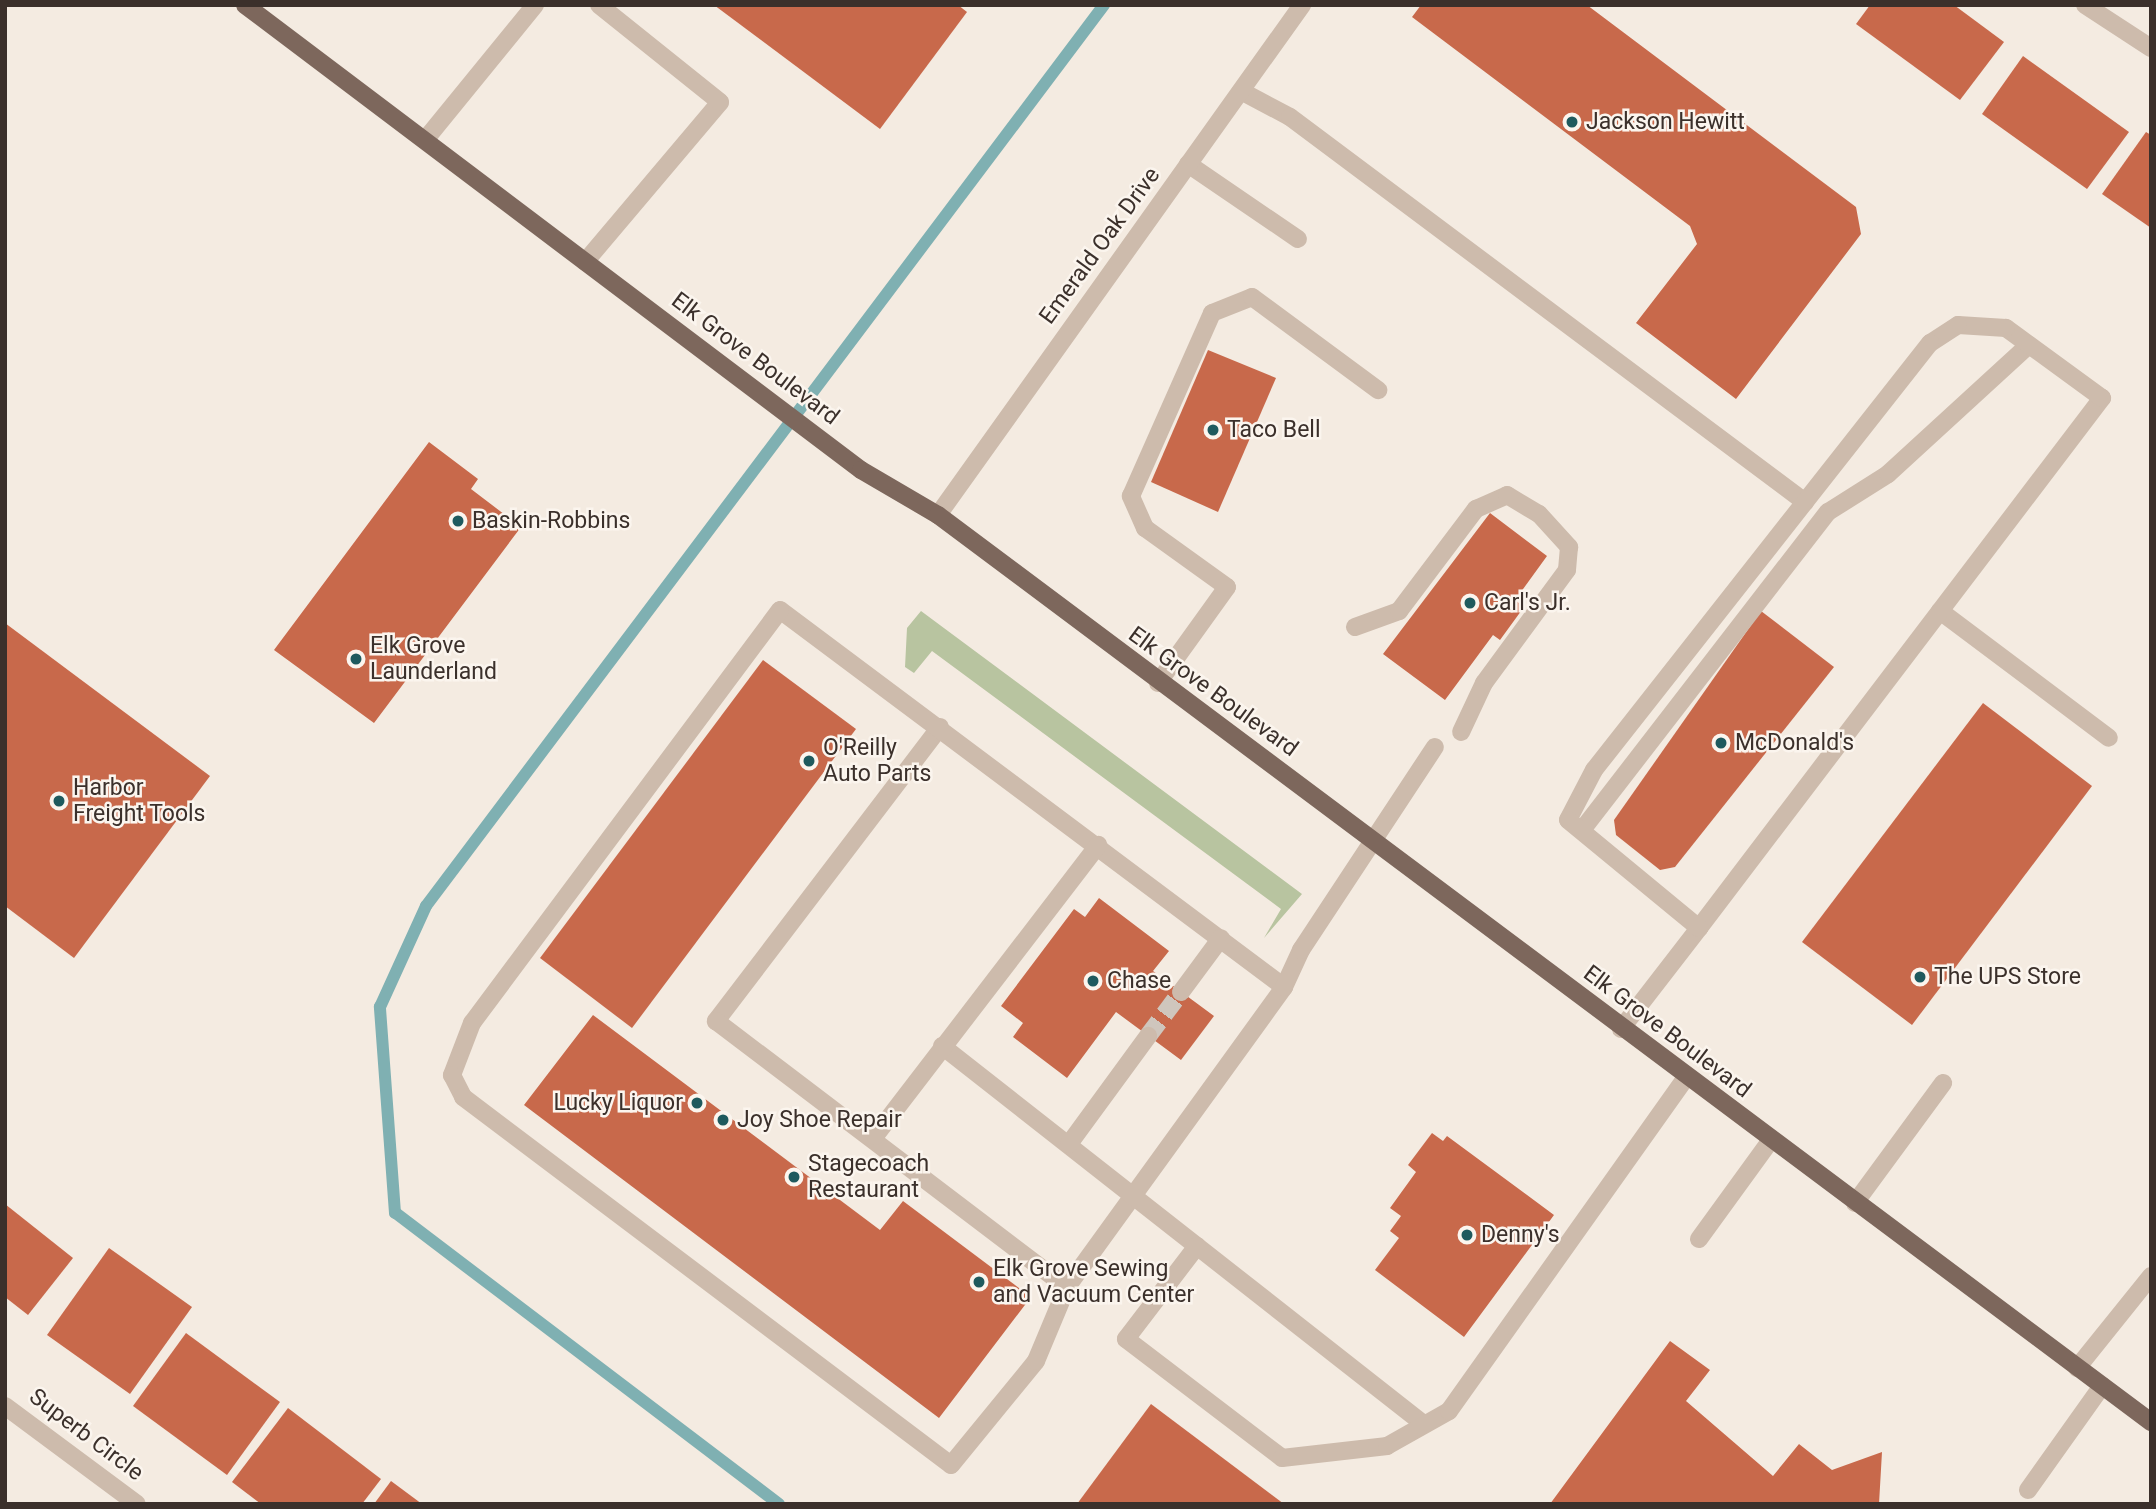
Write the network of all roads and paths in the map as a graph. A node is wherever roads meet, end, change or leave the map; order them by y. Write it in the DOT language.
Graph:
graph roads {
  1 [pos="245,5"];
  2 [pos="535,5"];
  3 [pos="599,5"];
  4 [pos="1302,5"];
  5 [pos="2085,5"];
  6 [pos="2151,48"];
  7 [pos="1241,91"];
  8 [pos="425,140"];
  9 [pos="1188,164"];
  10 [pos="1298,239"];
  11 [pos="586,262"];
  12 [pos="2029,345"];
  13 [pos="1378,390"];
  14 [pos="1805,502"];
  15 [pos="937,515"];
  16 [pos="1940,611"];
  17 [pos="1355,627"];
  18 [pos="1157,683"];
  19 [pos="940,727"];
  20 [pos="1461,732"];
  21 [pos="2109,738"];
  22 [pos="1435,747"];
  23 [pos="1582,830"];
  24 [pos="1372,840"];
  25 [pos="1098,845"];
  26 [pos="1699,928"];
  27 [pos="1221,938"];
  28 [pos="1284,987"];
  29 [pos="1181,992"];
  30 [pos="1621,1029"];
  31 [pos="1148,1036"];
  32 [pos="942,1046"];
  33 [pos="1685,1077"];
  34 [pos="1944,1083"];
  35 [pos="875,1136"];
  36 [pos="1771,1140"];
  37 [pos="1069,1144"];
  38 [pos="1134,1193"];
  39 [pos="1856,1203"];
  40 [pos="1699,1239"];
  41 [pos="1197,1246"];
  42 [pos="2151,1276"];
  43 [pos="1067,1287"];
  44 [pos="2077,1368"];
  45 [pos="2102,1386"];
  46 [pos="5,1406"];
  47 [pos="1422,1422"];
  48 [pos="2151,1422"];
  49 [pos="2028,1490"];
  50 [pos="137,1504"];
  1 -- 8 [label="main road, Elk Grove Boulevard"];
  2 -- 8 [label="street"];
  3 -- 11 [label="street"];
  4 -- 7 [label="street, Emerald Oak Drive"];
  5 -- 6 [label="street"];
  7 -- 9 [label="street, Emerald Oak Drive"];
  7 -- 14 [label="street"];
  8 -- 11 [label="main road, Elk Grove Boulevard"];
  9 -- 10 [label="street"];
  9 -- 15 [label="street, Emerald Oak Drive"];
  11 -- 15 [label="main road, Elk Grove Boulevard"];
  12 -- 14 [label="street"];
  12 -- 16 [label="street"];
  12 -- 23 [label="street"];
  13 -- 18 [label="street"];
  14 -- 23 [label="street"];
  15 -- 18 [label="main road, Elk Grove Boulevard"];
  16 -- 21 [label="street"];
  16 -- 26 [label="street"];
  17 -- 20 [label="street"];
  18 -- 24 [label="main road, Elk Grove Boulevard"];
  19 -- 25 [label="street"];
  19 -- 35 [label="street"];
  19 -- 43 [label="street"];
  22 -- 24 [label="street"];
  23 -- 26 [label="street"];
  24 -- 28 [label="street"];
  24 -- 30 [label="main road, Elk Grove Boulevard"];
  25 -- 27 [label="street"];
  25 -- 32 [label="street"];
  26 -- 30 [label="street"];
  27 -- 28 [label="street"];
  27 -- 29 [label="street"];
  28 -- 38 [label="street"];
  30 -- 33 [label="main road, Elk Grove Boulevard"];
  31 -- 37 [label="street"];
  32 -- 35 [label="street"];
  32 -- 37 [label="street"];
  33 -- 36 [label="main road, Elk Grove Boulevard"];
  33 -- 47 [label="street"];
  34 -- 39 [label="street"];
  35 -- 43 [label="street"];
  36 -- 39 [label="main road, Elk Grove Boulevard"];
  36 -- 40 [label="street"];
  37 -- 38 [label="street"];
  38 -- 41 [label="street"];
  38 -- 43 [label="street"];
  39 -- 44 [label="main road, Elk Grove Boulevard"];
  41 -- 47 [label="street"];
  41 -- 47 [label="street"];
  42 -- 44 [label="street"];
  44 -- 45 [label="main road, Elk Grove Boulevard"];
  45 -- 48 [label="main road, Elk Grove Boulevard"];
  45 -- 49 [label="street"];
  46 -- 50 [label="street, Superb Circle"];
}
